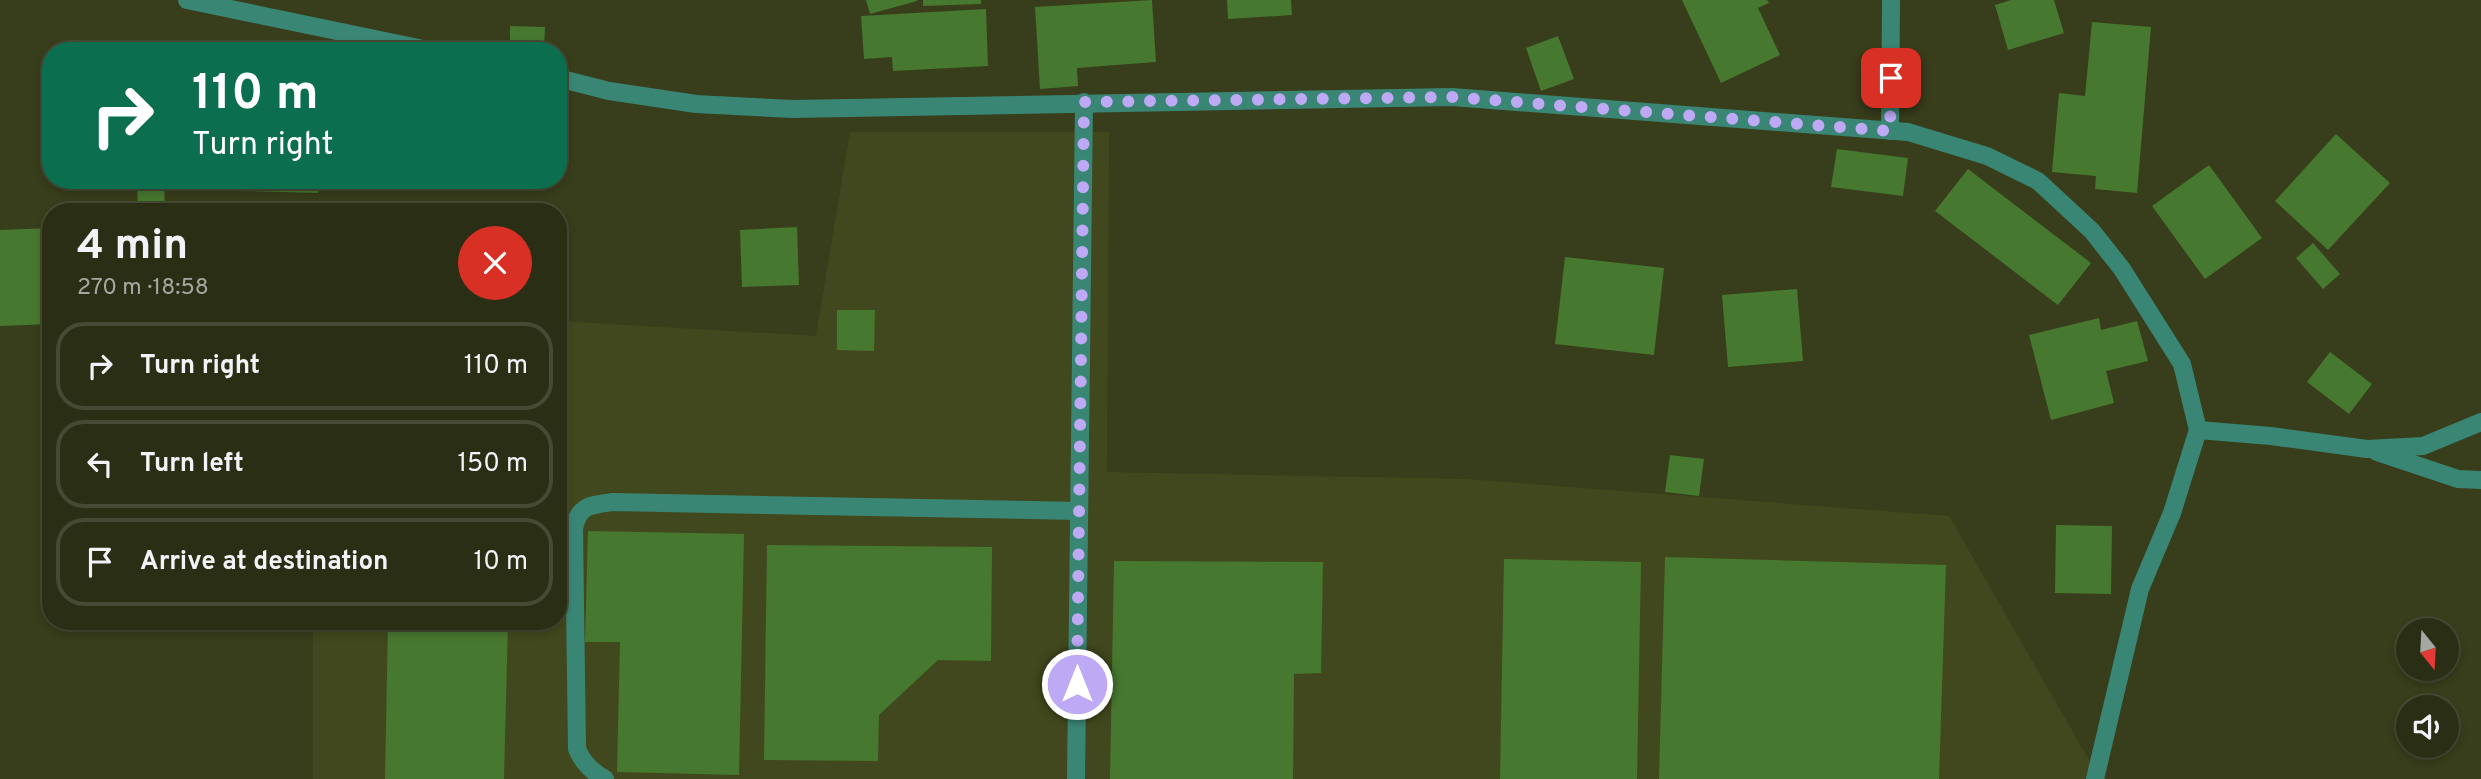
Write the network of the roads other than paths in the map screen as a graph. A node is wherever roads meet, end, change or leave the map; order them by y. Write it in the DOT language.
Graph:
graph roads {
  1 [pos="187,0"];
  2 [pos="1891,0"];
  3 [pos="390,42"];
  4 [pos="567,80"];
  5 [pos="1084,102"];
  6 [pos="1890,131"];
  7 [pos="2481,422"];
  8 [pos="2198,430"];
  9 [pos="2367,449"];
  10 [pos="2458,479"];
  11 [pos="2481,480"];
  12 [pos="2481,494"];
  13 [pos="1079,510"];
  14 [pos="606,779"];
  15 [pos="1076,779"];
  16 [pos="2095,779"];
  1 -- 3 [label="street"];
  2 -- 6 [label="street"];
  4 -- 5 [label="street"];
  5 -- 6 [label="street"];
  5 -- 13 [label="street"];
  6 -- 8 [label="street"];
  7 -- 9 [label="street"];
  8 -- 9 [label="street"];
  8 -- 16 [label="street"];
  9 -- 10 [label="street"];
  10 -- 11 [label="street"];
  10 -- 12 [label="street"];
  13 -- 14 [label="street"];
  13 -- 15 [label="street"];
}
